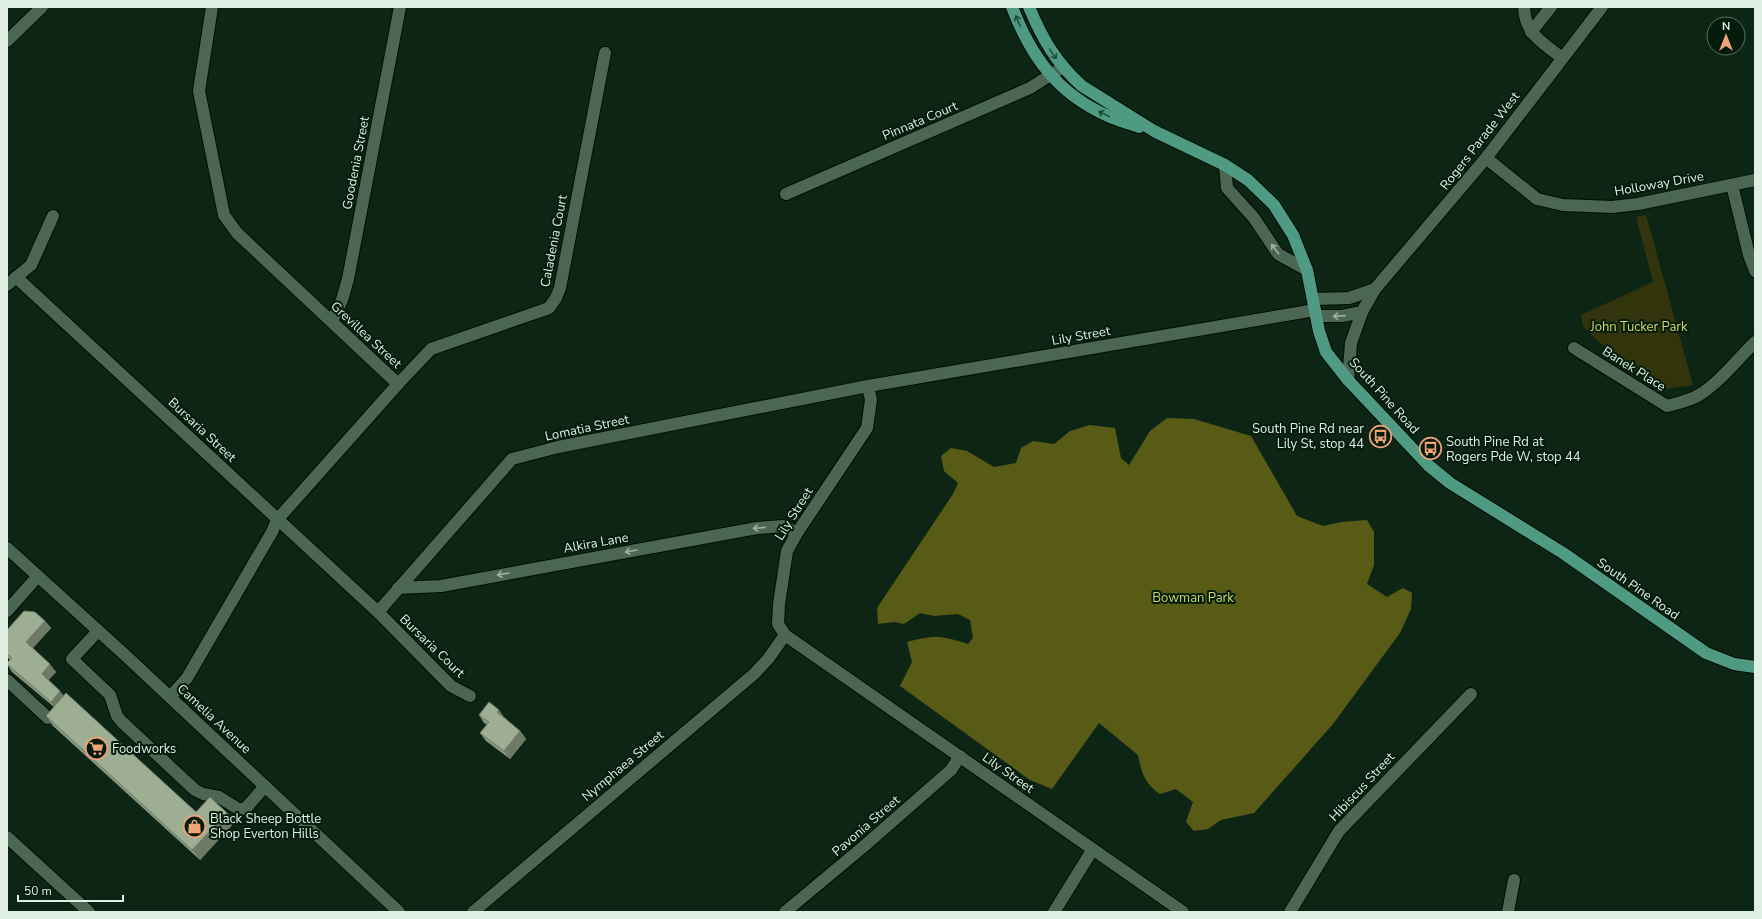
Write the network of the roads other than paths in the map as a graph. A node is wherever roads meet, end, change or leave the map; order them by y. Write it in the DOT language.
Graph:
graph roads {
  1 [pos="42,7"];
  2 [pos="212,7"];
  3 [pos="400,7"];
  4 [pos="1012,7"];
  5 [pos="1029,7"];
  6 [pos="1524,7"];
  7 [pos="1551,7"];
  8 [pos="1602,7"];
  9 [pos="1531,32"];
  10 [pos="7,41"];
  11 [pos="605,53"];
  12 [pos="1562,58"];
  13 [pos="1062,67"];
  14 [pos="1051,75"];
  15 [pos="1154,131"];
  16 [pos="1486,158"];
  17 [pos="1225,165"];
  18 [pos="1755,180"];
  19 [pos="1732,185"];
  20 [pos="786,194"];
  21 [pos="53,216"];
  22 [pos="1307,270"];
  23 [pos="1755,271"];
  24 [pos="12,281"];
  25 [pos="1375,288"];
  26 [pos="1315,308"];
  27 [pos="1362,312"];
  28 [pos="332,321"];
  29 [pos="1755,342"];
  30 [pos="1574,348"];
  31 [pos="1348,380"];
  32 [pos="398,384"];
  33 [pos="868,386"];
  34 [pos="277,520"];
  35 [pos="797,533"];
  36 [pos="7,548"];
  37 [pos="37,577"];
  38 [pos="398,588"];
  39 [pos="7,611"];
  40 [pos="378,612"];
  41 [pos="98,631"];
  42 [pos="785,635"];
  43 [pos="1755,666"];
  44 [pos="7,680"];
  45 [pos="1471,694"];
  46 [pos="470,696"];
  47 [pos="170,698"];
  48 [pos="48,718"];
  49 [pos="960,756"];
  50 [pos="264,786"];
  51 [pos="7,837"];
  52 [pos="1093,849"];
  53 [pos="1514,880"];
  54 [pos="89,912"];
  55 [pos="399,912"];
  56 [pos="473,912"];
  57 [pos="785,912"];
  58 [pos="1054,912"];
  59 [pos="1183,912"];
  60 [pos="1290,912"];
  61 [pos="1508,912"];
  1 -- 10 [label="street"];
  2 -- 28 [label="street, Grevillea Street"];
  3 -- 28 [label="street, Goodenia Street"];
  14 -- 4 [label="main road, South Pine Road, one-way"];
  5 -- 13 [label="main road, South Pine Road, one-way"];
  6 -- 9 [label="street"];
  7 -- 9 [label="street"];
  8 -- 12 [label="street, Rogers Parade West"];
  9 -- 12 [label="street"];
  11 -- 32 [label="street, Caladenia Court"];
  12 -- 16 [label="street, Rogers Parade West"];
  13 -- 14 [label="street, Pinnata Court"];
  13 -- 15 [label="main road, South Pine Road"];
  15 -- 14 [label="main road, South Pine Road, one-way"];
  14 -- 20 [label="street, Pinnata Court"];
  15 -- 17 [label="main road, South Pine Road"];
  16 -- 19 [label="street, Holloway Drive"];
  16 -- 25 [label="street, Rogers Parade West"];
  17 -- 22 [label="main road, South Pine Road"];
  22 -- 17 [label="street, one-way"];
  18 -- 19 [label="street, Holloway Drive"];
  19 -- 23 [label="street"];
  21 -- 24 [label="street"];
  22 -- 26 [label="main road, South Pine Road"];
  24 -- 34 [label="street, Bursaria Street"];
  25 -- 26 [label="street, Rogers Parade West"];
  25 -- 27 [label="street, Rogers Parade West"];
  27 -- 26 [label="street, one-way"];
  26 -- 31 [label="main road, South Pine Road"];
  26 -- 33 [label="street, Lily Street"];
  27 -- 31 [label="street, Rogers Parade West"];
  28 -- 32 [label="street, Grevillea Street"];
  29 -- 30 [label="street, Banek Place"];
  31 -- 43 [label="main road, South Pine Road"];
  32 -- 34 [label="street, Grevillea Street"];
  33 -- 35 [label="street, Lily Street"];
  33 -- 38 [label="street, Lomatia Street"];
  34 -- 40 [label="street, Bursaria Street"];
  34 -- 47 [label="street, Grevillea Street"];
  35 -- 38 [label="street, Alkira Lane, one-way"];
  35 -- 42 [label="street, Lily Street"];
  36 -- 37 [label="street, Camelia Avenue"];
  37 -- 39 [label="street"];
  37 -- 41 [label="street, Camelia Avenue"];
  38 -- 40 [label="street, Lomatia Street"];
  40 -- 46 [label="street, Bursaria Court"];
  41 -- 47 [label="street, Camelia Avenue"];
  41 -- 50 [label="street"];
  42 -- 49 [label="street, Lily Street"];
  42 -- 56 [label="street, Nymphaea Street"];
  44 -- 48 [label="street"];
  45 -- 60 [label="street, Hibiscus Street"];
  47 -- 50 [label="street, Camelia Avenue"];
  49 -- 52 [label="street, Lily Street"];
  49 -- 57 [label="street, Pavonia Street"];
  50 -- 55 [label="street, Camelia Avenue"];
  51 -- 54 [label="street"];
  52 -- 58 [label="street"];
  52 -- 59 [label="street, Lily Street"];
  53 -- 61 [label="street"];
}
